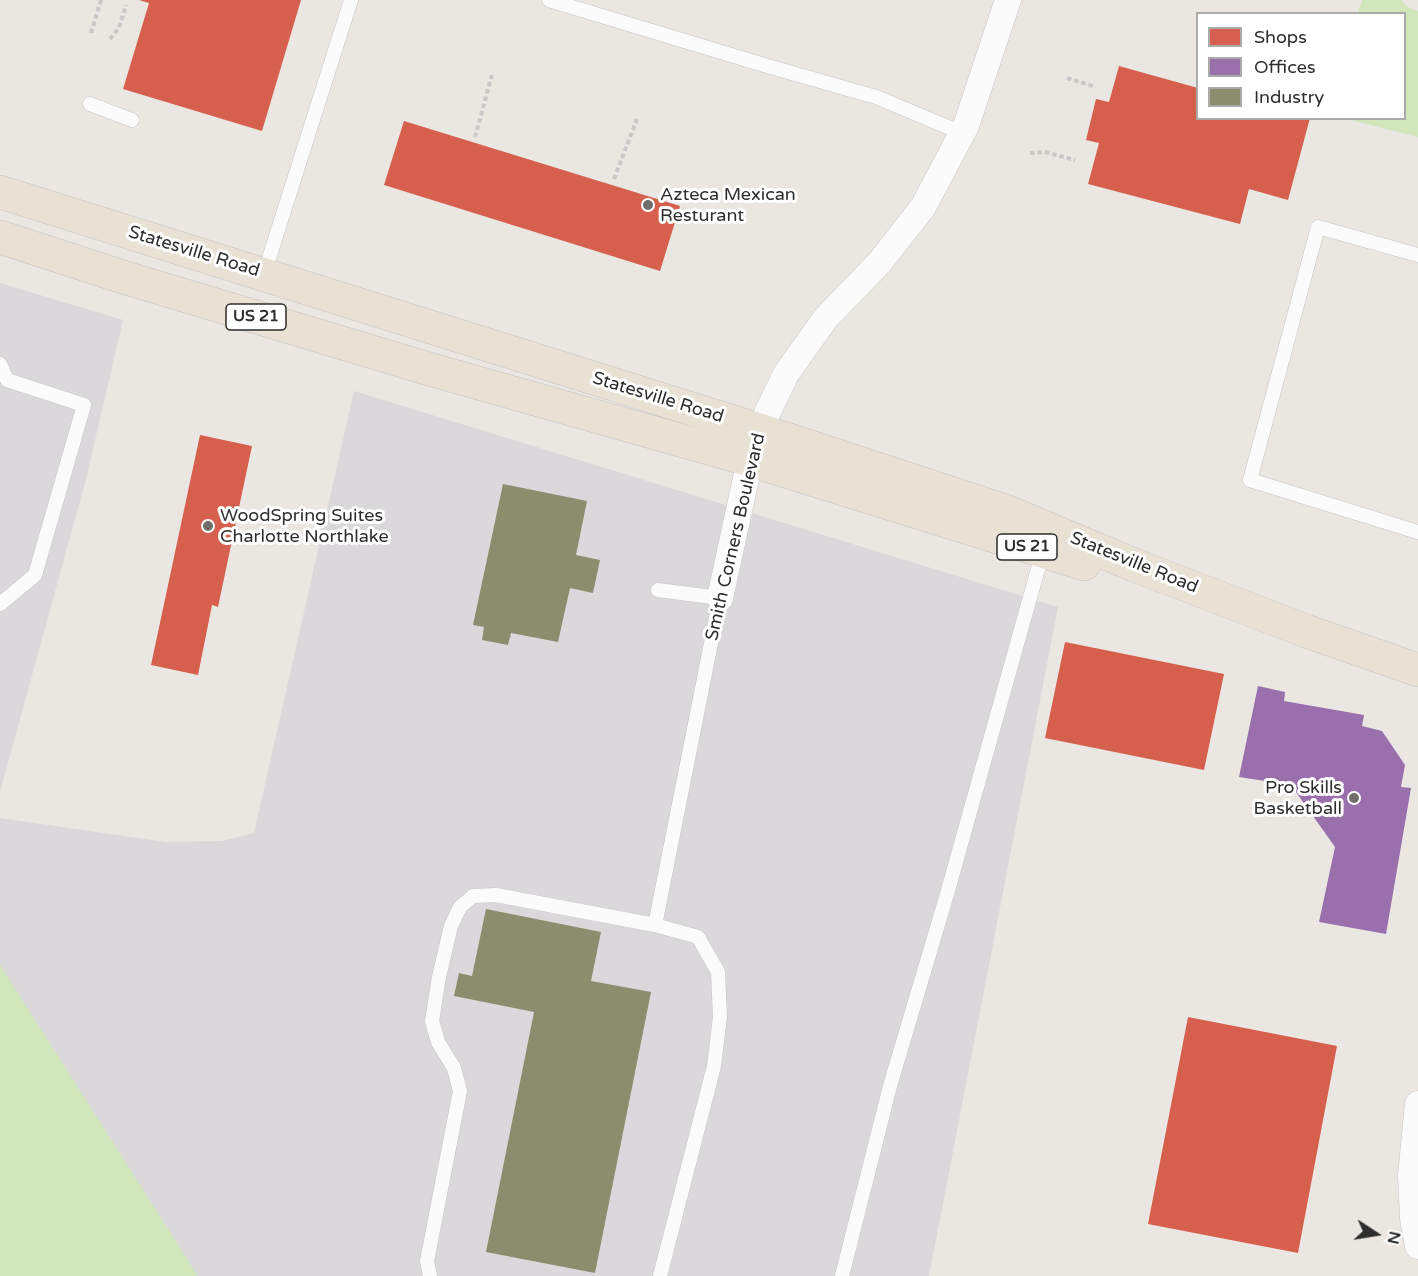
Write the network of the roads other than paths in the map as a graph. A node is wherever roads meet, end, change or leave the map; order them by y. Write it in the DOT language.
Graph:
graph roads {
  1 [pos="351,0"];
  2 [pos="549,0"];
  3 [pos="1008,0"];
  4 [pos="90,104"];
  5 [pos="132,120"];
  6 [pos="962,133"];
  7 [pos="2,200"];
  8 [pos="0,237"];
  9 [pos="1418,255"];
  10 [pos="264,274"];
  11 [pos="0,364"];
  12 [pos="754,445"];
  13 [pos="1418,532"];
  14 [pos="1043,551"];
  15 [pos="658,590"];
  16 [pos="720,598"];
  17 [pos="0,604"];
  18 [pos="1306,631"];
  19 [pos="1418,670"];
  20 [pos="655,925"];
  21 [pos="1418,1104"];
  22 [pos="1418,1246"];
  23 [pos="430,1276"];
  24 [pos="660,1276"];
  25 [pos="842,1276"];
  1 -- 10 [label="lane"];
  2 -- 6 [label="lane"];
  3 -- 6 [label="street, Smith Corners Boulevard"];
  4 -- 5 [label="lane"];
  6 -- 12 [label="street, Smith Corners Boulevard"];
  7 -- 10 [label="main road, Statesville Road / US 21"];
  8 -- 12 [label="main road, Statesville Road / US 21"];
  9 -- 13 [label="lane"];
  10 -- 12 [label="main road, Statesville Road / US 21"];
  11 -- 17 [label="lane"];
  12 -- 14 [label="main road, Statesville Road / US 21"];
  12 -- 16 [label="street, Smith Corners Boulevard"];
  12 -- 18 [label="main road, Statesville Road / US 21"];
  14 -- 18 [label="main road, Statesville Road / US 21"];
  14 -- 25 [label="lane"];
  15 -- 16 [label="lane"];
  16 -- 20 [label="lane, Smith Corners Boulevard"];
  18 -- 19 [label="main road, Statesville Road / US 21"];
  20 -- 23 [label="lane"];
  20 -- 24 [label="lane"];
  21 -- 22 [label="street"];
}
